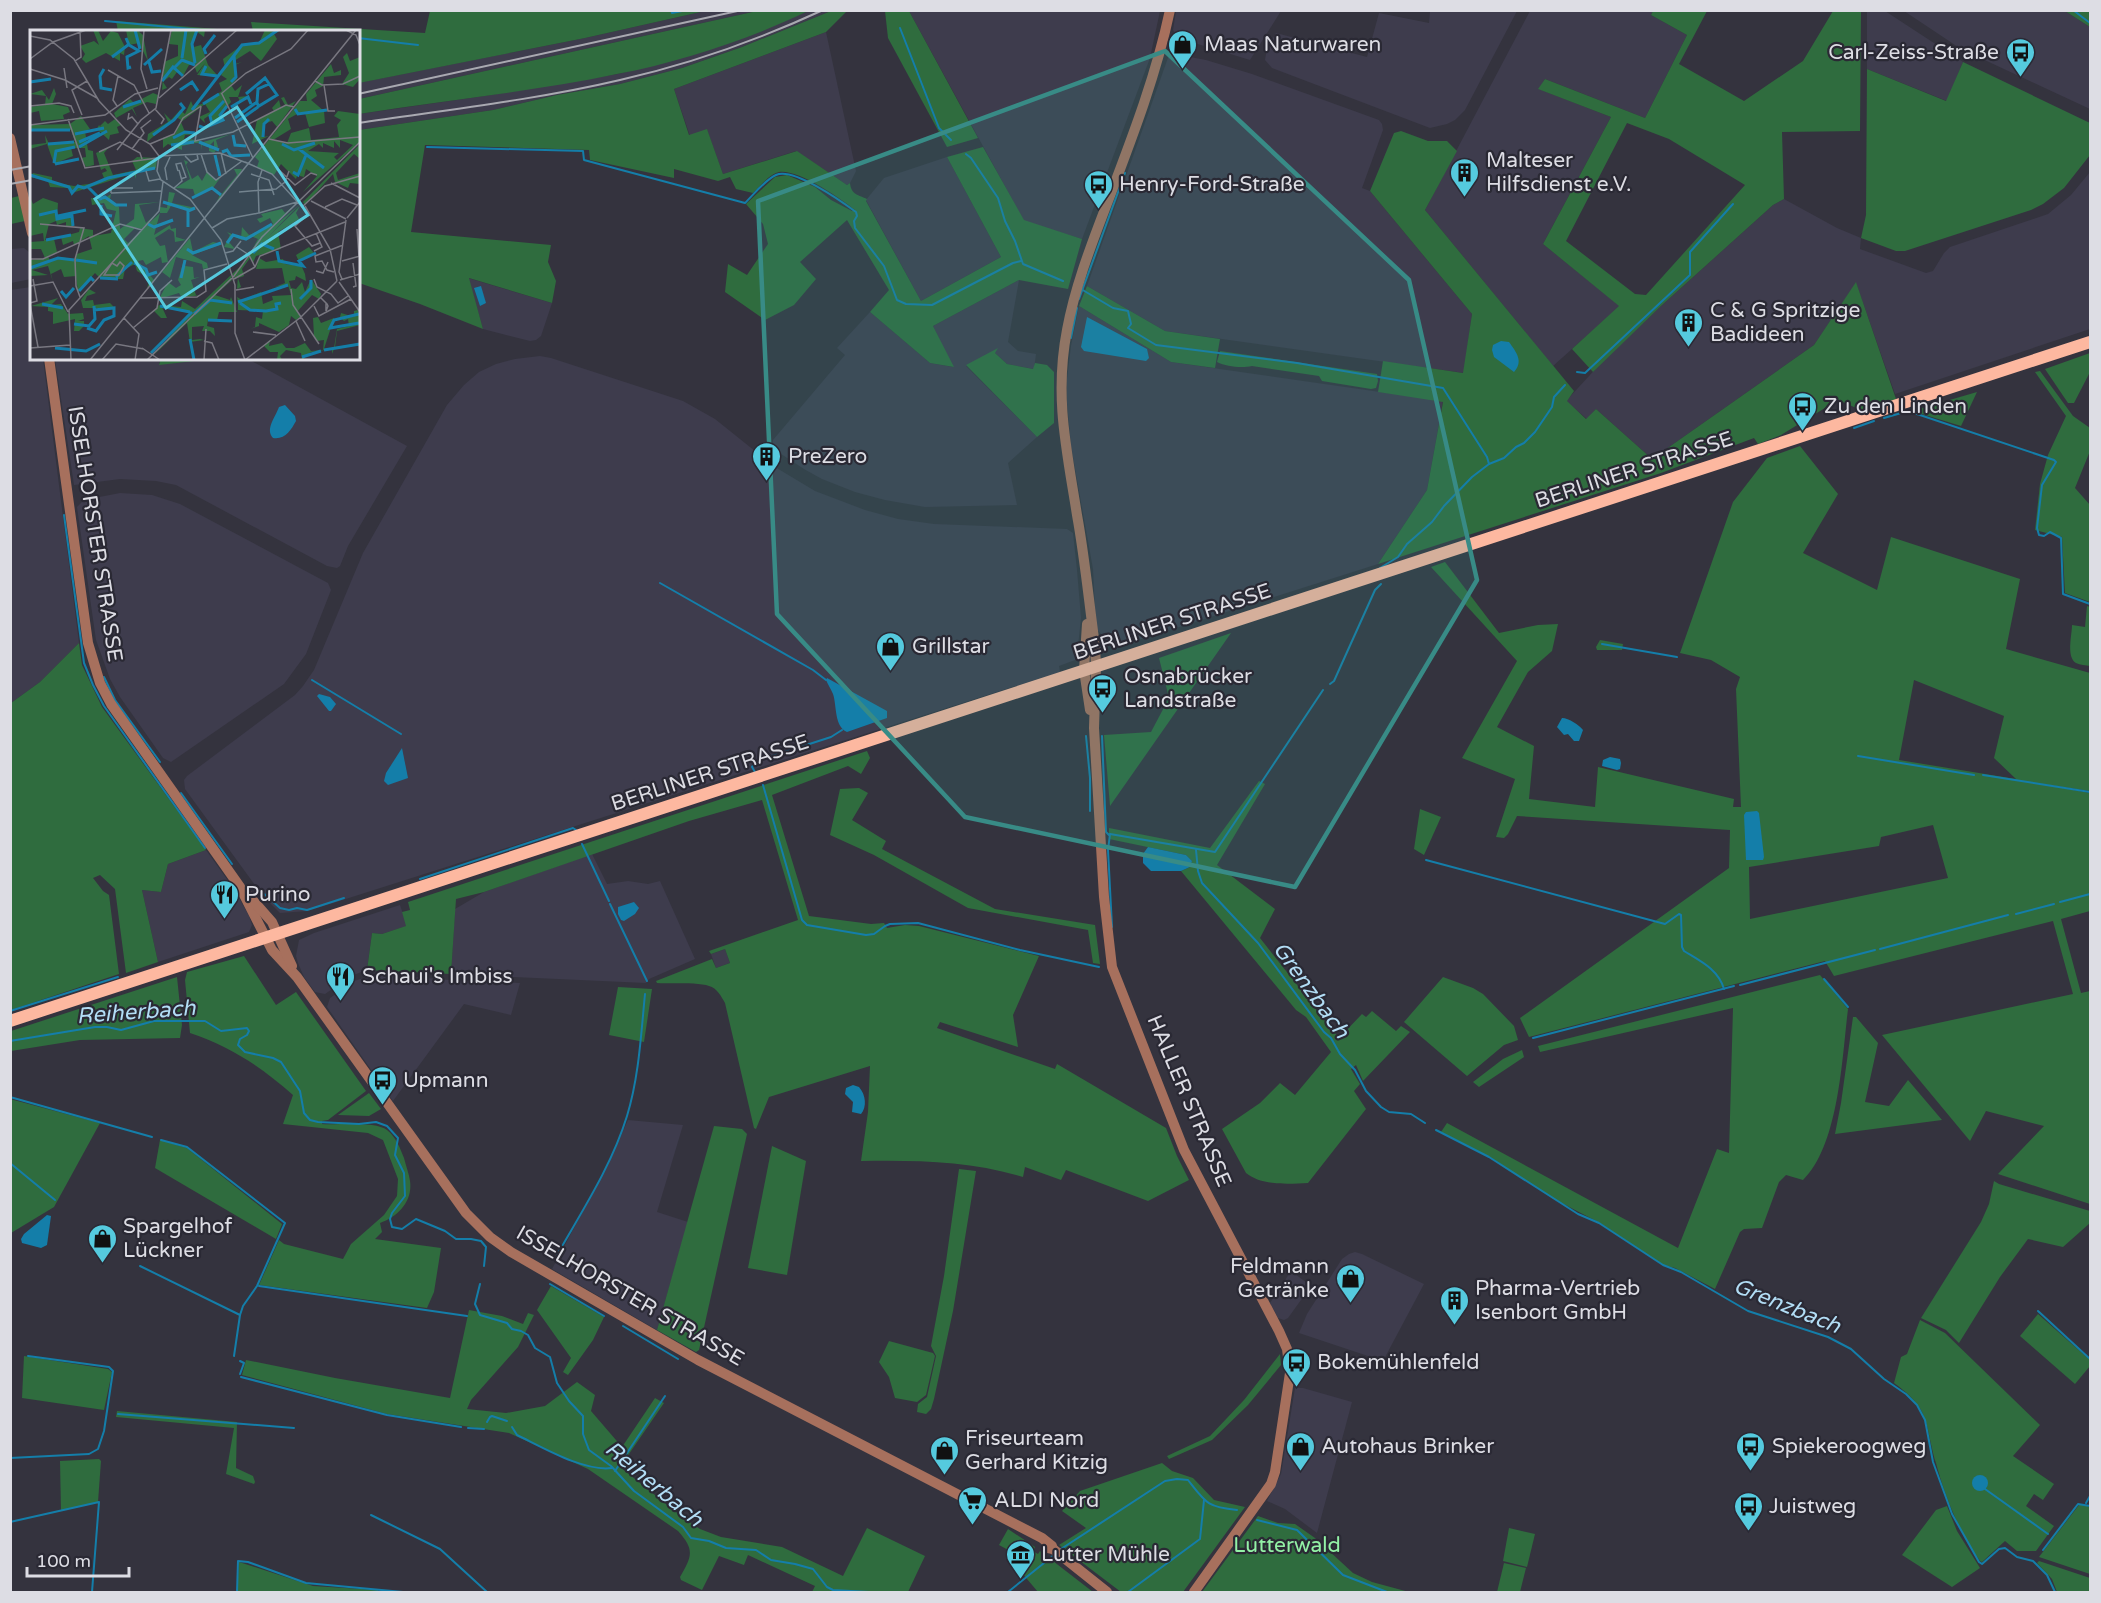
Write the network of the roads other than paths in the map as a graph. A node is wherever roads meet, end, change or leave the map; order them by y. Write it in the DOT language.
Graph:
graph roads {
  1 [pos="1170,10"];
  2 [pos="10,138"];
  3 [pos="30,224"];
  4 [pos="2091,342"];
  5 [pos="49,360"];
  6 [pos="1088,589"];
  7 [pos="1096,666"];
  8 [pos="1084,670"];
  9 [pos="1094,728"];
  10 [pos="240,887"];
  11 [pos="279,934"];
  12 [pos="266,939"];
  13 [pos="297,977"];
  14 [pos="10,1021"];
  15 [pos="1107,1593"];
  16 [pos="1194,1593"];
  1 -- 6 [label="street"];
  2 -- 3 [label="street"];
  4 -- 7 [label="main road, BERLINER STRASSE"];
  5 -- 10 [label="street, ISSELHORSTER STRASSE"];
  6 -- 7 [label="street"];
  6 -- 8 [label="street"];
  7 -- 8 [label="main road, BERLINER STRASSE"];
  7 -- 9 [label="street, HALLER STRASSE"];
  8 -- 9 [label="street, HALLER STRASSE"];
  8 -- 11 [label="main road, BERLINER STRASSE"];
  9 -- 16 [label="street, HALLER STRASSE"];
  10 -- 11 [label="street, ISSELHORSTER STRASSE"];
  10 -- 12 [label="street, ISSELHORSTER STRASSE"];
  11 -- 12 [label="main road, BERLINER STRASSE"];
  11 -- 13 [label="street, ISSELHORSTER STRASSE"];
  12 -- 13 [label="street, ISSELHORSTER STRASSE"];
  12 -- 14 [label="main road, BERLINER STRASSE"];
  13 -- 15 [label="street, ISSELHORSTER STRASSE"];
}
